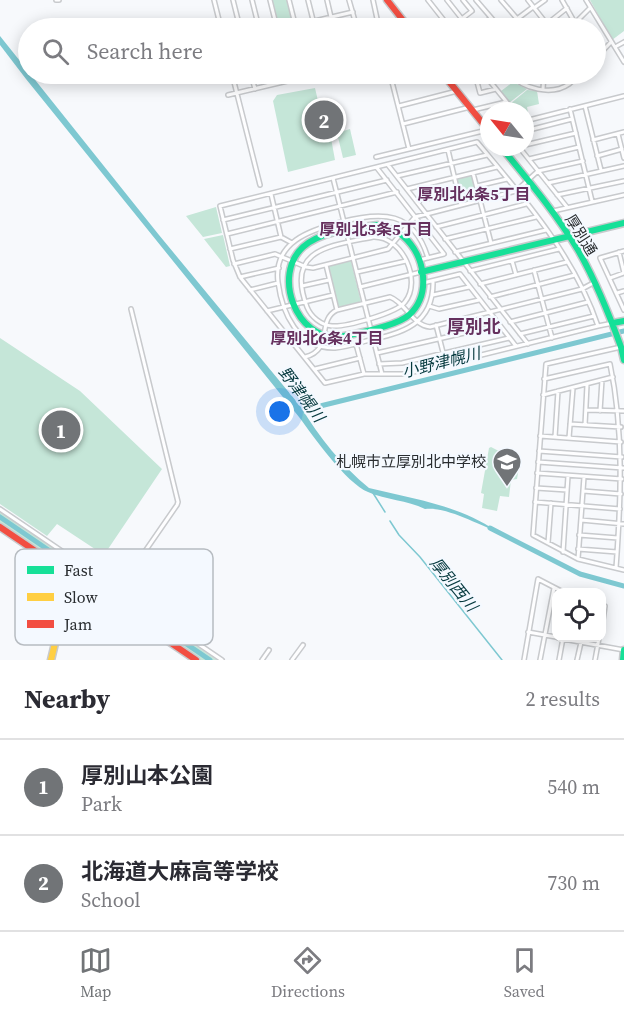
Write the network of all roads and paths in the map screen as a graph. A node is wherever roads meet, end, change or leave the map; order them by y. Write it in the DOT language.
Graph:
graph roads {
  1 [pos="214,0"];
  2 [pos="233,0"];
  3 [pos="252,0"];
  4 [pos="270,0"];
  5 [pos="289,0"];
  6 [pos="308,0"];
  7 [pos="327,0"];
  8 [pos="349,0"];
  9 [pos="373,0"];
  10 [pos="387,0"];
  11 [pos="428,0"];
  12 [pos="447,0"];
  13 [pos="463,0"];
  14 [pos="476,0"];
  15 [pos="501,0"];
  16 [pos="528,0"];
  17 [pos="545,0"];
  18 [pos="562,0"];
  19 [pos="586,0"];
  20 [pos="533,7"];
  21 [pos="567,8"];
  22 [pos="590,8"];
  23 [pos="352,12"];
  24 [pos="331,17"];
  25 [pos="218,18"];
  26 [pos="238,18"];
  27 [pos="256,18"];
  28 [pos="275,18"];
  29 [pos="294,18"];
  30 [pos="313,18"];
  31 [pos="327,18"];
  32 [pos="354,18"];
  33 [pos="377,18"];
  34 [pos="401,18"];
  35 [pos="442,18"];
  36 [pos="461,18"];
  37 [pos="463,18"];
  38 [pos="491,18"];
  39 [pos="515,18"];
  40 [pos="519,18"];
  41 [pos="541,18"];
  42 [pos="555,18"];
  43 [pos="572,18"];
  44 [pos="580,18"];
  45 [pos="596,18"];
  46 [pos="606,33"];
  47 [pos="611,41"];
  48 [pos="624,42"];
  49 [pos="606,47"];
  50 [pos="615,47"];
  51 [pos="624,62"];
  52 [pos="235,84"];
  53 [pos="254,84"];
  54 [pos="272,84"];
  55 [pos="393,84"];
  56 [pos="451,84"];
  57 [pos="478,84"];
  58 [pos="492,84"];
  59 [pos="522,84"];
  60 [pos="543,84"];
  61 [pos="568,84"];
  62 [pos="255,89"];
  63 [pos="496,89"];
  64 [pos="543,89"];
  65 [pos="457,92"];
  66 [pos="237,93"];
  67 [pos="228,95"];
  68 [pos="624,96"];
  69 [pos="506,102"];
  70 [pos="399,106"];
  71 [pos="585,106"];
  72 [pos="480,107"];
  73 [pos="471,109"];
  74 [pos="570,110"];
  75 [pos="534,119"];
  76 [pos="572,119"];
  77 [pos="480,120"];
  78 [pos="403,124"];
  79 [pos="534,129"];
  80 [pos="480,131"];
  81 [pos="624,132"];
  82 [pos="576,133"];
  83 [pos="618,134"];
  84 [pos="593,140"];
  85 [pos="534,143"];
  86 [pos="480,146"];
  87 [pos="579,147"];
  88 [pos="409,149"];
  89 [pos="622,149"];
  90 [pos="448,150"];
  91 [pos="484,156"];
  92 [pos="489,156"];
  93 [pos="508,156"];
  94 [pos="526,156"];
  95 [pos="597,156"];
  96 [pos="376,157"];
  97 [pos="624,158"];
  98 [pos="529,159"];
  99 [pos="582,161"];
  100 [pos="451,164"];
  101 [pos="388,165"];
  102 [pos="624,166"];
  103 [pos="497,167"];
  104 [pos="377,168"];
  105 [pos="601,170"];
  106 [pos="538,171"];
  107 [pos="473,173"];
  108 [pos="586,174"];
  109 [pos="397,176"];
  110 [pos="333,178"];
  111 [pos="454,178"];
  112 [pos="507,179"];
  113 [pos="387,180"];
  114 [pos="528,181"];
  115 [pos="624,181"];
  116 [pos="548,183"];
  117 [pos="260,185"];
  118 [pos="477,186"];
  119 [pos="589,187"];
  120 [pos="407,189"];
  121 [pos="516,191"];
  122 [pos="397,192"];
  123 [pos="458,192"];
  124 [pos="337,193"];
  125 [pos="271,194"];
  126 [pos="557,195"];
  127 [pos="624,195"];
  128 [pos="480,200"];
  129 [pos="416,201"];
  130 [pos="592,201"];
  131 [pos="526,204"];
  132 [pos="340,206"];
  133 [pos="461,206"];
  134 [pos="567,207"];
  135 [pos="274,208"];
  136 [pos="551,211"];
  137 [pos="426,214"];
  138 [pos="484,214"];
  139 [pos="415,217"];
  140 [pos="536,217"];
  141 [pos="223,220"];
  142 [pos="344,221"];
  143 [pos="278,222"];
  144 [pos="624,223"];
  145 [pos="408,225"];
  146 [pos="436,226"];
  147 [pos="487,229"];
  148 [pos="546,230"];
  149 [pos="347,232"];
  150 [pos="227,234"];
  151 [pos="402,234"];
  152 [pos="569,236"];
  153 [pos="281,237"];
  154 [pos="446,239"];
  155 [pos="553,240"];
  156 [pos="292,243"];
  157 [pos="350,243"];
  158 [pos="395,243"];
  159 [pos="490,243"];
  160 [pos="230,249"];
  161 [pos="559,249"];
  162 [pos="624,250"];
  163 [pos="619,251"];
  164 [pos="455,252"];
  165 [pos="283,256"];
  166 [pos="353,258"];
  167 [pos="428,258"];
  168 [pos="419,260"];
  169 [pos="293,261"];
  170 [pos="406,261"];
  171 [pos="463,261"];
  172 [pos="512,261"];
  173 [pos="567,262"];
  174 [pos="234,264"];
  175 [pos="326,265"];
  176 [pos="303,266"];
  177 [pos="279,268"];
  178 [pos="534,270"];
  179 [pos="357,272"];
  180 [pos="421,272"];
  181 [pos="470,272"];
  182 [pos="624,273"];
  183 [pos="410,275"];
  184 [pos="516,275"];
  185 [pos="575,275"];
  186 [pos="240,277"];
  187 [pos="610,278"];
  188 [pos="329,279"];
  189 [pos="433,281"];
  190 [pos="595,282"];
  191 [pos="279,283"];
  192 [pos="423,283"];
  193 [pos="480,284"];
  194 [pos="538,284"];
  195 [pos="302,286"];
  196 [pos="360,287"];
  197 [pos="470,287"];
  198 [pos="582,288"];
  199 [pos="250,290"];
  200 [pos="624,291"];
  201 [pos="617,293"];
  202 [pos="333,295"];
  203 [pos="433,295"];
  204 [pos="490,297"];
  205 [pos="542,299"];
  206 [pos="480,300"];
  207 [pos="306,301"];
  208 [pos="588,302"];
  209 [pos="364,303"];
  210 [pos="294,304"];
  211 [pos="402,306"];
  212 [pos="429,306"];
  213 [pos="284,307"];
  214 [pos="131,309"];
  215 [pos="500,309"];
  216 [pos="624,309"];
  217 [pos="337,310"];
  218 [pos="267,311"];
  219 [pos="489,312"];
  220 [pos="545,313"];
  221 [pos="410,314"];
  222 [pos="594,316"];
  223 [pos="368,318"];
  224 [pos="418,321"];
  225 [pos="624,321"];
  226 [pos="510,322"];
  227 [pos="327,325"];
  228 [pos="436,325"];
  229 [pos="500,325"];
  230 [pos="613,325"];
  231 [pos="549,327"];
  232 [pos="598,327"];
  233 [pos="370,329"];
  234 [pos="520,334"];
  235 [pos="324,336"];
  236 [pos="509,338"];
  237 [pos="552,338"];
  238 [pos="440,339"];
  239 [pos="373,340"];
  240 [pos="356,344"];
  241 [pos="528,344"];
  242 [pos="622,345"];
  243 [pos="321,346"];
  244 [pos="516,346"];
  245 [pos="377,353"];
  246 [pos="443,353"];
  247 [pos="304,357"];
  248 [pos="360,358"];
  249 [pos="624,360"];
  250 [pos="379,364"];
  251 [pos="446,364"];
  252 [pos="314,369"];
  253 [pos="364,374"];
  254 [pos="382,374"];
  255 [pos="614,377"];
  256 [pos="544,379"];
  257 [pos="602,380"];
  258 [pos="587,384"];
  259 [pos="573,388"];
  260 [pos="558,391"];
  261 [pos="543,395"];
  262 [pos="586,410"];
  263 [pos="600,411"];
  264 [pos="622,411"];
  265 [pos="570,424"];
  266 [pos="585,425"];
  267 [pos="621,427"];
  268 [pos="540,436"];
  269 [pos="555,437"];
  270 [pos="569,438"];
  271 [pos="621,442"];
  272 [pos="539,451"];
  273 [pos="622,457"];
  274 [pos="538,462"];
  275 [pos="623,468"];
  276 [pos="537,473"];
  277 [pos="568,475"];
  278 [pos="584,476"];
  279 [pos="622,479"];
  280 [pos="536,488"];
  281 [pos="567,490"];
  282 [pos="583,491"];
  283 [pos="621,494"];
  284 [pos="535,502"];
  285 [pos="551,503"];
  286 [pos="566,505"];
  287 [pos="582,506"];
  288 [pos="0,509"];
  289 [pos="620,509"];
  290 [pos="580,520"];
  291 [pos="619,523"];
  292 [pos="624,524"];
  293 [pos="0,527"];
  294 [pos="579,535"];
  295 [pos="618,538"];
  296 [pos="548,543"];
  297 [pos="35,549"];
  298 [pos="57,549"];
  299 [pos="146,549"];
  300 [pos="578,549"];
  301 [pos="563,552"];
  302 [pos="617,552"];
  303 [pos="578,559"];
  304 [pos="616,568"];
  305 [pos="624,570"];
  306 [pos="554,588"];
  307 [pos="552,598"];
  308 [pos="528,632"];
  309 [pos="545,635"];
  310 [pos="552,636"];
  311 [pos="562,642"];
  312 [pos="581,642"];
  313 [pos="588,642"];
  314 [pos="599,642"];
  315 [pos="55,645"];
  316 [pos="175,645"];
  317 [pos="196,645"];
  318 [pos="303,645"];
  319 [pos="598,645"];
  320 [pos="624,650"];
  321 [pos="268,651"];
  322 [pos="216,659"];
  323 [pos="51,660"];
  324 [pos="196,660"];
  325 [pos="222,660"];
  326 [pos="262,660"];
  327 [pos="292,660"];
  328 [pos="524,660"];
  329 [pos="540,660"];
  330 [pos="559,660"];
  331 [pos="577,660"];
  332 [pos="595,660"];
  333 [pos="623,660"];
  1 -- 25 [label="street"];
  2 -- 26 [label="street"];
  3 -- 27 [label="street"];
  4 -- 28 [label="street"];
  5 -- 29 [label="street"];
  6 -- 30 [label="street"];
  7 -- 24 [label="street"];
  8 -- 23 [label="street"];
  9 -- 33 [label="street"];
  10 -- 34 [label="street"];
  11 -- 35 [label="street"];
  12 -- 36 [label="street"];
  13 -- 37 [label="street"];
  14 -- 38 [label="street"];
  15 -- 39 [label="street"];
  16 -- 20 [label="street"];
  17 -- 20 [label="street"];
  18 -- 21 [label="street"];
  19 -- 22 [label="street"];
  20 -- 40 [label="street"];
  20 -- 41 [label="street"];
  21 -- 42 [label="street"];
  21 -- 43 [label="street"];
  22 -- 44 [label="street"];
  22 -- 45 [label="street"];
  23 -- 24 [label="street"];
  23 -- 32 [label="street"];
  24 -- 31 [label="street"];
  46 -- 47 [label="street"];
  47 -- 49 [label="street"];
  47 -- 50 [label="street"];
  48 -- 50 [label="street"];
  50 -- 51 [label="street"];
  52 -- 66 [label="street"];
  53 -- 62 [label="street"];
  54 -- 62 [label="street"];
  55 -- 70 [label="street"];
  56 -- 65 [label="street"];
  57 -- 63 [label="street"];
  58 -- 63 [label="street"];
  59 -- 64 [label="street"];
  60 -- 64 [label="street"];
  61 -- 64 [label="street"];
  62 -- 66 [label="street"];
  63 -- 69 [label="street"];
  65 -- 70 [label="street"];
  65 -- 73 [label="street"];
  66 -- 67 [label="street"];
  66 -- 117 [label="street"];
  68 -- 71 [label="street"];
  70 -- 78 [label="street"];
  71 -- 74 [label="street"];
  71 -- 84 [label="street"];
  72 -- 73 [label="street"];
  73 -- 77 [label="street"];
  73 -- 78 [label="street"];
  74 -- 75 [label="street"];
  74 -- 76 [label="street"];
  76 -- 79 [label="street"];
  76 -- 82 [label="street"];
  78 -- 88 [label="street"];
  80 -- 88 [label="street"];
  81 -- 83 [label="street"];
  82 -- 85 [label="street"];
  82 -- 87 [label="street"];
  83 -- 84 [label="street"];
  83 -- 89 [label="street"];
  84 -- 95 [label="street"];
  86 -- 90 [label="street"];
  87 -- 98 [label="street"];
  87 -- 99 [label="street"];
  88 -- 96 [label="street"];
  89 -- 95 [label="street"];
  89 -- 97 [label="street"];
  90 -- 100 [label="street"];
  90 -- 101 [label="street"];
  91 -- 100 [label="street"];
  92 -- 103 [label="street"];
  93 -- 114 [label="street, 厚別通"];
  94 -- 98 [label="street"];
  95 -- 105 [label="street"];
  98 -- 106 [label="street"];
  99 -- 106 [label="street"];
  99 -- 108 [label="street"];
  100 -- 109 [label="street"];
  100 -- 111 [label="street"];
  101 -- 104 [label="street"];
  101 -- 109 [label="street"];
  102 -- 105 [label="street"];
  103 -- 107 [label="street"];
  103 -- 112 [label="street"];
  104 -- 110 [label="street"];
  104 -- 113 [label="street"];
  105 -- 108 [label="street"];
  106 -- 114 [label="street"];
  106 -- 116 [label="street"];
  107 -- 111 [label="street"];
  107 -- 118 [label="street"];
  108 -- 116 [label="street"];
  108 -- 119 [label="street"];
  109 -- 120 [label="street"];
  110 -- 124 [label="street"];
  110 -- 125 [label="street"];
  111 -- 120 [label="street"];
  111 -- 123 [label="street"];
  112 -- 118 [label="street"];
  112 -- 121 [label="street"];
  113 -- 122 [label="street"];
  113 -- 124 [label="street"];
  114 -- 121 [label="street"];
  114 -- 136 [label="street, 厚別通"];
  115 -- 119 [label="street"];
  116 -- 126 [label="street"];
  118 -- 128 [label="street"];
  119 -- 126 [label="street"];
  119 -- 130 [label="street"];
  120 -- 129 [label="street"];
  121 -- 128 [label="street"];
  121 -- 131 [label="street"];
  122 -- 132 [label="street"];
  122 -- 139 [label="street"];
  123 -- 129 [label="street"];
  123 -- 133 [label="street"];
  124 -- 132 [label="street"];
  124 -- 135 [label="street"];
  125 -- 135 [label="street"];
  125 -- 141 [label="street"];
  126 -- 134 [label="street"];
  127 -- 130 [label="street"];
  128 -- 133 [label="street"];
  128 -- 138 [label="street"];
  129 -- 137 [label="street"];
  130 -- 134 [label="street"];
  131 -- 138 [label="street"];
  131 -- 140 [label="street"];
  132 -- 142 [label="street"];
  132 -- 143 [label="street"];
  133 -- 137 [label="street"];
  134 -- 136 [label="street"];
  135 -- 141 [label="street"];
  135 -- 143 [label="street"];
  136 -- 152 [label="street, 厚別通"];
  137 -- 139 [label="street"];
  137 -- 146 [label="street"];
  138 -- 146 [label="street"];
  138 -- 147 [label="street"];
  139 -- 145 [label="street"];
  139 -- 167 [label="street"];
  140 -- 147 [label="street"];
  140 -- 148 [label="street"];
  141 -- 150 [label="street"];
  142 -- 145 [label="street"];
  142 -- 149 [label="street"];
  142 -- 156 [label="street"];
  143 -- 150 [label="street"];
  143 -- 153 [label="street"];
  144 -- 152 [label="street"];
  145 -- 151 [label="street"];
  145 -- 167 [label="street"];
  146 -- 154 [label="street"];
  147 -- 154 [label="street"];
  147 -- 159 [label="street"];
  148 -- 155 [label="street"];
  148 -- 159 [label="street"];
  149 -- 151 [label="street"];
  149 -- 157 [label="street"];
  149 -- 169 [label="street"];
  150 -- 160 [label="street"];
  151 -- 158 [label="street"];
  151 -- 168 [label="street"];
  152 -- 155 [label="street"];
  152 -- 190 [label="street, 厚別通"];
  153 -- 156 [label="street"];
  153 -- 160 [label="street"];
  154 -- 164 [label="street"];
  155 -- 161 [label="street"];
  155 -- 171 [label="street"];
  156 -- 165 [label="street"];
  157 -- 158 [label="street"];
  157 -- 166 [label="street"];
  157 -- 176 [label="street"];
  158 -- 166 [label="street"];
  158 -- 170 [label="street"];
  159 -- 164 [label="street"];
  160 -- 174 [label="street"];
  161 -- 172 [label="street"];
  161 -- 173 [label="street"];
  162 -- 163 [label="street"];
  163 -- 182 [label="street"];
  163 -- 187 [label="street"];
  164 -- 171 [label="street"];
  165 -- 169 [label="street"];
  165 -- 174 [label="street"];
  165 -- 177 [label="street"];
  166 -- 175 [label="street"];
  166 -- 179 [label="street"];
  167 -- 168 [label="street"];
  168 -- 180 [label="street"];
  169 -- 176 [label="street"];
  169 -- 210 [label="street"];
  170 -- 179 [label="street"];
  170 -- 183 [label="street"];
  171 -- 180 [label="street"];
  171 -- 181 [label="street"];
  172 -- 181 [label="street"];
  172 -- 184 [label="street"];
  173 -- 178 [label="street"];
  173 -- 185 [label="street"];
  174 -- 186 [label="street"];
  175 -- 176 [label="street"];
  175 -- 188 [label="street"];
  176 -- 195 [label="street"];
  177 -- 186 [label="street"];
  177 -- 191 [label="street"];
  178 -- 184 [label="street"];
  178 -- 194 [label="street"];
  179 -- 196 [label="street"];
  180 -- 183 [label="street"];
  180 -- 192 [label="street"];
  181 -- 193 [label="street"];
  182 -- 187 [label="street"];
  183 -- 196 [label="street"];
  183 -- 211 [label="street"];
  184 -- 193 [label="street"];
  185 -- 194 [label="street"];
  185 -- 198 [label="street"];
  186 -- 199 [label="street"];
  187 -- 201 [label="street"];
  188 -- 195 [label="street"];
  188 -- 202 [label="street"];
  189 -- 192 [label="street"];
  189 -- 197 [label="street"];
  189 -- 203 [label="street"];
  190 -- 198 [label="street"];
  190 -- 230 [label="street, 厚別通"];
  191 -- 199 [label="street"];
  191 -- 213 [label="street"];
  192 -- 221 [label="street"];
  193 -- 204 [label="street"];
  194 -- 204 [label="street"];
  194 -- 205 [label="street"];
  195 -- 207 [label="street"];
  196 -- 209 [label="street"];
  197 -- 203 [label="street"];
  197 -- 206 [label="street"];
  198 -- 205 [label="street"];
  198 -- 208 [label="street"];
  199 -- 218 [label="street"];
  200 -- 201 [label="street"];
  201 -- 216 [label="street"];
  202 -- 207 [label="street"];
  202 -- 217 [label="street"];
  203 -- 212 [label="street"];
  204 -- 215 [label="street"];
  205 -- 215 [label="street"];
  205 -- 220 [label="street"];
  206 -- 212 [label="street"];
  206 -- 219 [label="street"];
  207 -- 210 [label="street"];
  207 -- 227 [label="street"];
  208 -- 220 [label="street"];
  208 -- 222 [label="street"];
  209 -- 211 [label="street"];
  209 -- 217 [label="street"];
  209 -- 223 [label="street"];
  210 -- 213 [label="street"];
  210 -- 235 [label="street"];
  211 -- 221 [label="street"];
  211 -- 223 [label="street"];
  212 -- 224 [label="street"];
  213 -- 218 [label="street"];
  213 -- 243 [label="street"];
  214 -- 299 [label="street"];
  215 -- 219 [label="street"];
  215 -- 226 [label="street"];
  217 -- 227 [label="street"];
  218 -- 247 [label="street"];
  219 -- 228 [label="street"];
  219 -- 229 [label="street"];
  220 -- 226 [label="street"];
  220 -- 231 [label="street"];
  221 -- 224 [label="street"];
  221 -- 233 [label="street"];
  222 -- 231 [label="street"];
  222 -- 232 [label="street"];
  223 -- 227 [label="street"];
  223 -- 233 [label="street"];
  224 -- 228 [label="street"];
  224 -- 239 [label="street"];
  225 -- 230 [label="street"];
  226 -- 234 [label="street"];
  227 -- 235 [label="street"];
  228 -- 238 [label="street"];
  229 -- 236 [label="street"];
  229 -- 238 [label="street"];
  230 -- 232 [label="street"];
  230 -- 242 [label="street, 厚別通"];
  231 -- 234 [label="street"];
  231 -- 237 [label="street"];
  232 -- 237 [label="street"];
  233 -- 235 [label="street"];
  233 -- 239 [label="street"];
  234 -- 241 [label="street"];
  235 -- 243 [label="street"];
  236 -- 244 [label="street"];
  236 -- 246 [label="street"];
  237 -- 241 [label="street"];
  238 -- 245 [label="street"];
  238 -- 246 [label="street"];
  239 -- 240 [label="street"];
  239 -- 245 [label="street"];
  240 -- 243 [label="street"];
  240 -- 248 [label="street"];
  241 -- 244 [label="street"];
  242 -- 249 [label="street, 厚別通"];
  242 -- 256 [label="street"];
  243 -- 247 [label="street"];
  244 -- 251 [label="street"];
  245 -- 250 [label="street"];
  246 -- 250 [label="street"];
  246 -- 251 [label="street"];
  247 -- 252 [label="street"];
  248 -- 252 [label="street"];
  248 -- 253 [label="street"];
  250 -- 254 [label="street"];
  251 -- 254 [label="street"];
  252 -- 253 [label="street"];
  253 -- 254 [label="street"];
  255 -- 256 [label="street"];
  255 -- 257 [label="street"];
  255 -- 264 [label="street"];
  256 -- 261 [label="street"];
  257 -- 258 [label="street"];
  257 -- 263 [label="street"];
  258 -- 259 [label="street"];
  258 -- 262 [label="street"];
  259 -- 260 [label="street"];
  259 -- 265 [label="street"];
  260 -- 261 [label="street"];
  260 -- 269 [label="street"];
  261 -- 268 [label="street"];
  262 -- 263 [label="street"];
  262 -- 266 [label="street"];
  263 -- 264 [label="street"];
  264 -- 267 [label="street"];
  265 -- 266 [label="street"];
  265 -- 270 [label="street"];
  266 -- 267 [label="street"];
  267 -- 271 [label="street"];
  268 -- 269 [label="street"];
  268 -- 272 [label="street"];
  269 -- 270 [label="street"];
  270 -- 271 [label="street"];
  271 -- 273 [label="street"];
  272 -- 273 [label="street"];
  272 -- 274 [label="street"];
  273 -- 275 [label="street"];
  274 -- 275 [label="street"];
  274 -- 276 [label="street"];
  275 -- 279 [label="street"];
  276 -- 277 [label="street"];
  276 -- 280 [label="street"];
  277 -- 278 [label="street"];
  277 -- 281 [label="street"];
  278 -- 279 [label="street"];
  278 -- 282 [label="street"];
  279 -- 283 [label="street"];
  280 -- 281 [label="street"];
  280 -- 284 [label="street"];
  281 -- 286 [label="street"];
  282 -- 283 [label="street"];
  282 -- 287 [label="street"];
  283 -- 289 [label="street"];
  284 -- 285 [label="street"];
  284 -- 296 [label="street"];
  285 -- 286 [label="street"];
  285 -- 296 [label="street"];
  286 -- 287 [label="street"];
  286 -- 301 [label="street"];
  287 -- 289 [label="street"];
  287 -- 290 [label="street"];
  288 -- 298 [label="street"];
  289 -- 291 [label="street"];
  290 -- 291 [label="street"];
  290 -- 294 [label="street"];
  291 -- 292 [label="street"];
  291 -- 295 [label="street"];
  293 -- 297 [label="street"];
  294 -- 295 [label="street"];
  294 -- 300 [label="street"];
  295 -- 302 [label="street"];
  296 -- 301 [label="street"];
  300 -- 302 [label="street"];
  300 -- 303 [label="street"];
  301 -- 303 [label="street"];
  302 -- 304 [label="street"];
  303 -- 304 [label="street"];
  304 -- 305 [label="street"];
  306 -- 308 [label="street"];
  307 -- 309 [label="street"];
  308 -- 309 [label="street"];
  308 -- 328 [label="street"];
  309 -- 310 [label="street"];
  309 -- 329 [label="street"];
  311 -- 330 [label="street"];
  312 -- 331 [label="street"];
  313 -- 319 [label="street"];
  314 -- 319 [label="street"];
  315 -- 323 [label="street"];
  316 -- 324 [label="street"];
  317 -- 322 [label="street"];
  318 -- 327 [label="street"];
  319 -- 320 [label="street"];
  319 -- 332 [label="street"];
  320 -- 333 [label="street"];
  321 -- 326 [label="street"];
  322 -- 325 [label="street"];
}
